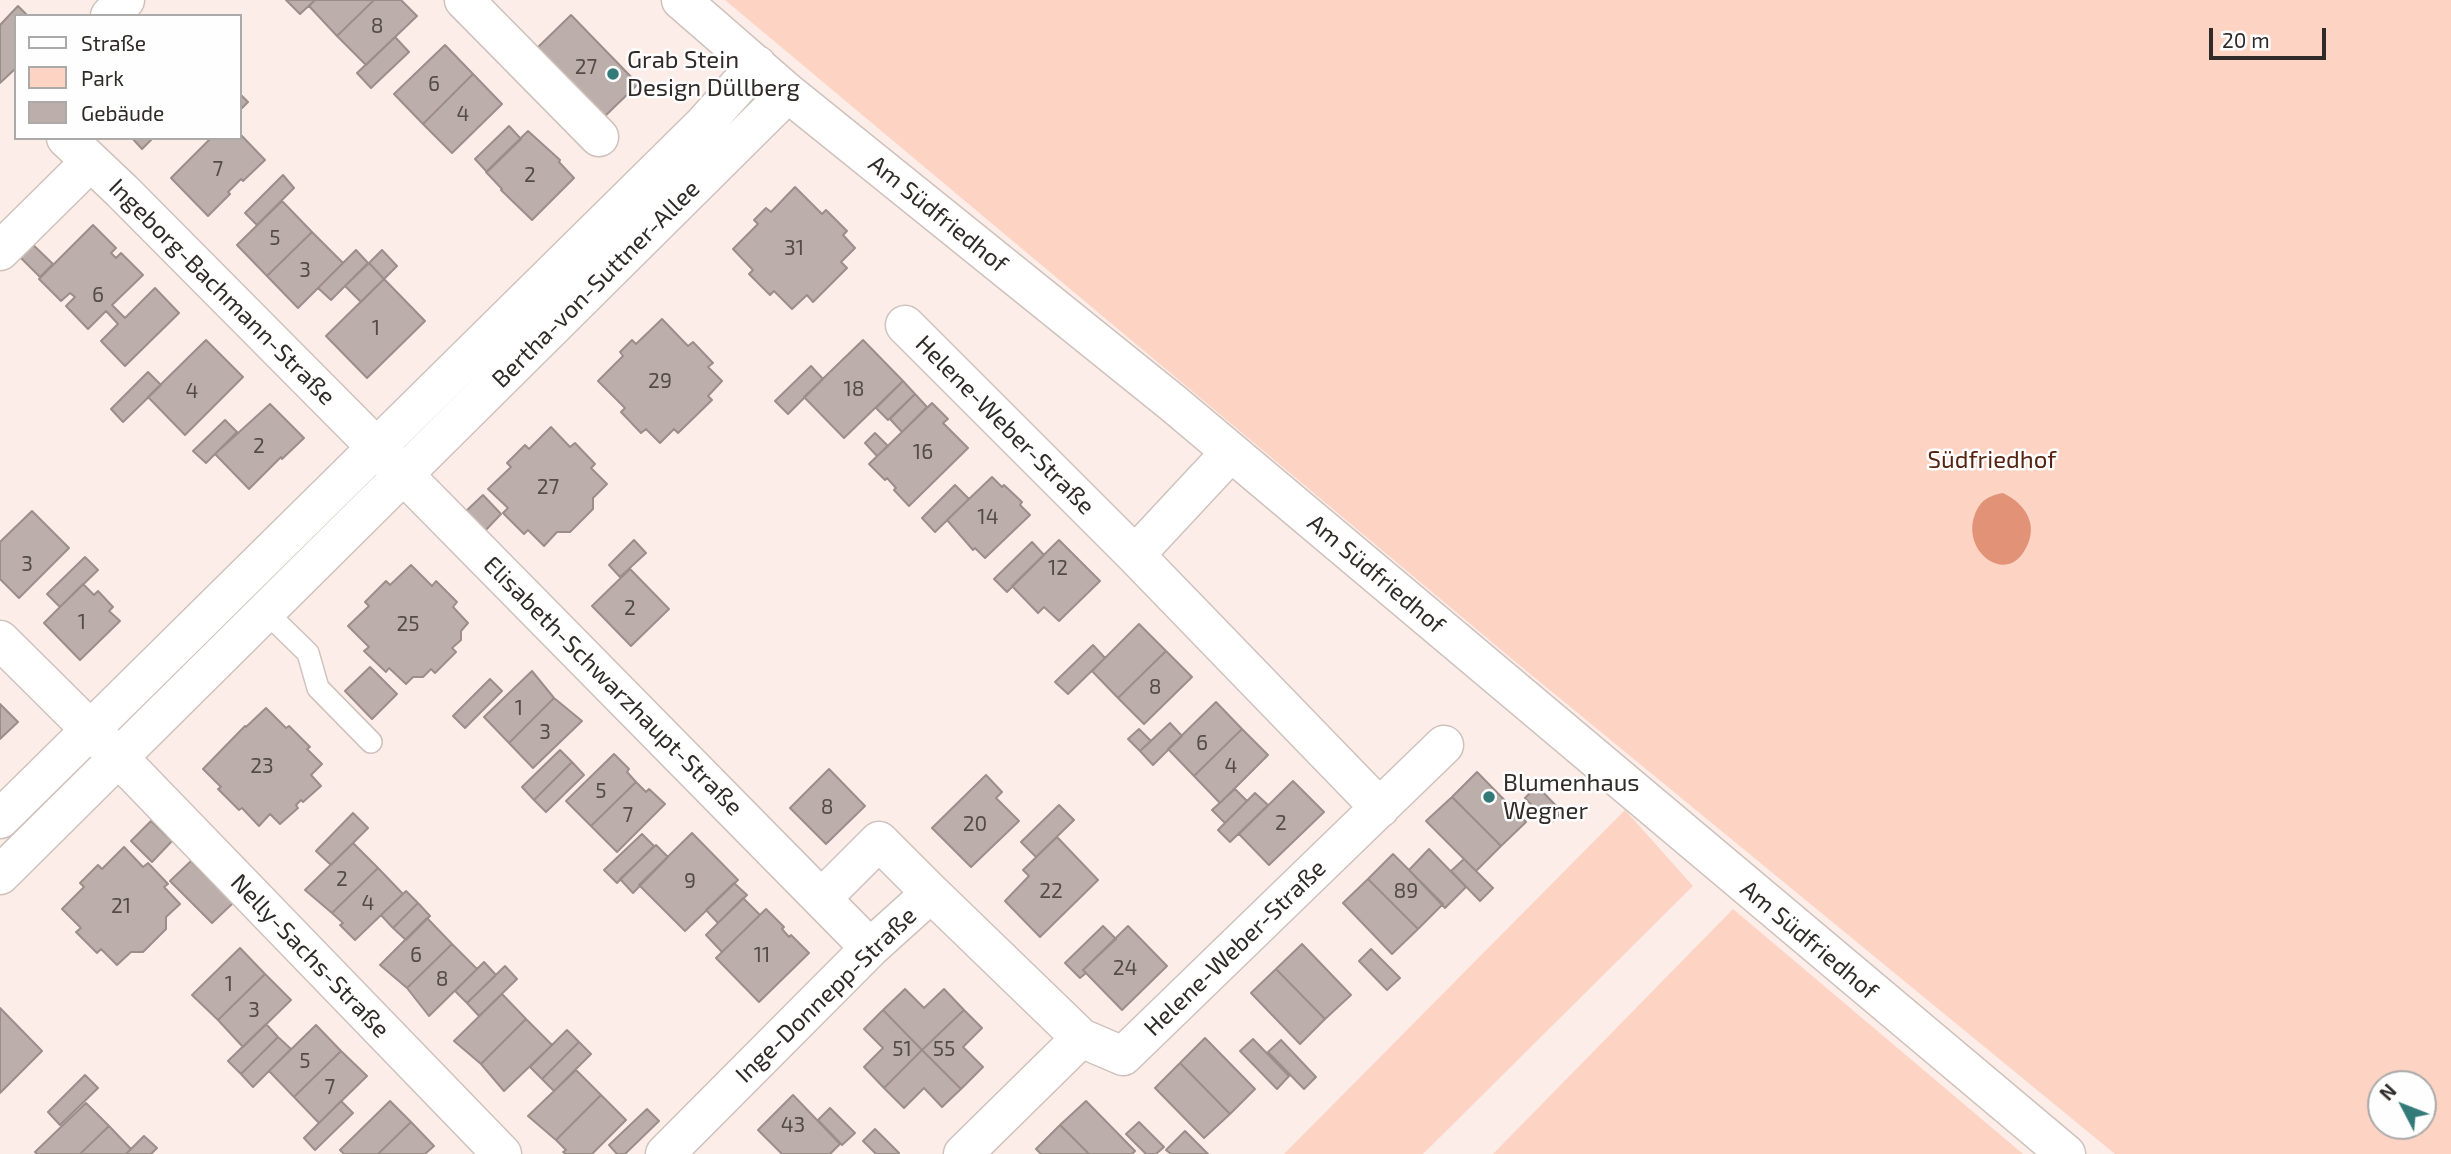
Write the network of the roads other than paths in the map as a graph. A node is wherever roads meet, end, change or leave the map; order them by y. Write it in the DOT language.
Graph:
graph roads {
  1 [pos="125,0"];
  2 [pos="464,0"];
  3 [pos="681,0"];
  4 [pos="112,14"];
  5 [pos="757,65"];
  6 [pos="788,93"];
  7 [pos="599,137"];
  8 [pos="78,150"];
  9 [pos="0,251"];
  10 [pos="905,325"];
  11 [pos="377,447"];
  12 [pos="1230,453"];
  13 [pos="404,475"];
  14 [pos="1135,555"];
  15 [pos="266,612"];
  16 [pos="0,640"];
  17 [pos="89,729"];
  18 [pos="371,741"];
  19 [pos="1444,745"];
  20 [pos="118,758"];
  21 [pos="1380,808"];
  22 [pos="0,819"];
  23 [pos="0,875"];
  24 [pos="931,892"];
  25 [pos="822,898"];
  26 [pos="870,948"];
  27 [pos="1081,1038"];
  28 [pos="502,1154"];
  29 [pos="665,1154"];
  30 [pos="963,1154"];
  31 [pos="2066,1154"];
  1 -- 4 [label="street"];
  2 -- 7 [label="street"];
  3 -- 5 [label="street, Am Südfriedhof"];
  5 -- 6 [label="street, Am Südfriedhof"];
  5 -- 11 [label="street, Bertha-von-Suttner-Allee"];
  6 -- 12 [label="street, Am Südfriedhof"];
  6 -- 13 [label="street, Bertha-von-Suttner-Allee"];
  8 -- 9 [label="street"];
  8 -- 11 [label="street, Ingeborg-Bachmann-Straße"];
  10 -- 14 [label="street, Helene-Weber-Straße"];
  11 -- 13 [label="street"];
  11 -- 17 [label="street, Bertha-von-Suttner-Allee"];
  12 -- 14 [label="street"];
  12 -- 31 [label="street, Am Südfriedhof"];
  13 -- 15 [label="street, Bertha-von-Suttner-Allee"];
  13 -- 25 [label="street, Elisabeth-Schwarzhaupt-Straße"];
  14 -- 21 [label="street, Helene-Weber-Straße"];
  15 -- 18 [label="lane"];
  15 -- 20 [label="street, Bertha-von-Suttner-Allee"];
  16 -- 17 [label="street"];
  17 -- 20 [label="street"];
  17 -- 22 [label="street, Bertha-von-Suttner-Allee"];
  19 -- 21 [label="street, Helene-Weber-Straße"];
  20 -- 23 [label="street, Bertha-von-Suttner-Allee"];
  20 -- 28 [label="street, Nelly-Sachs-Straße"];
  21 -- 27 [label="street, Helene-Weber-Straße"];
  24 -- 25 [label="street"];
  24 -- 26 [label="street, Inge-Donnepp-Straße"];
  24 -- 27 [label="street, Inge-Donnepp-Straße"];
  25 -- 26 [label="street, Elisabeth-Schwarzhaupt-Straße"];
  26 -- 29 [label="street, Inge-Donnepp-Straße"];
  27 -- 30 [label="street"];
}
